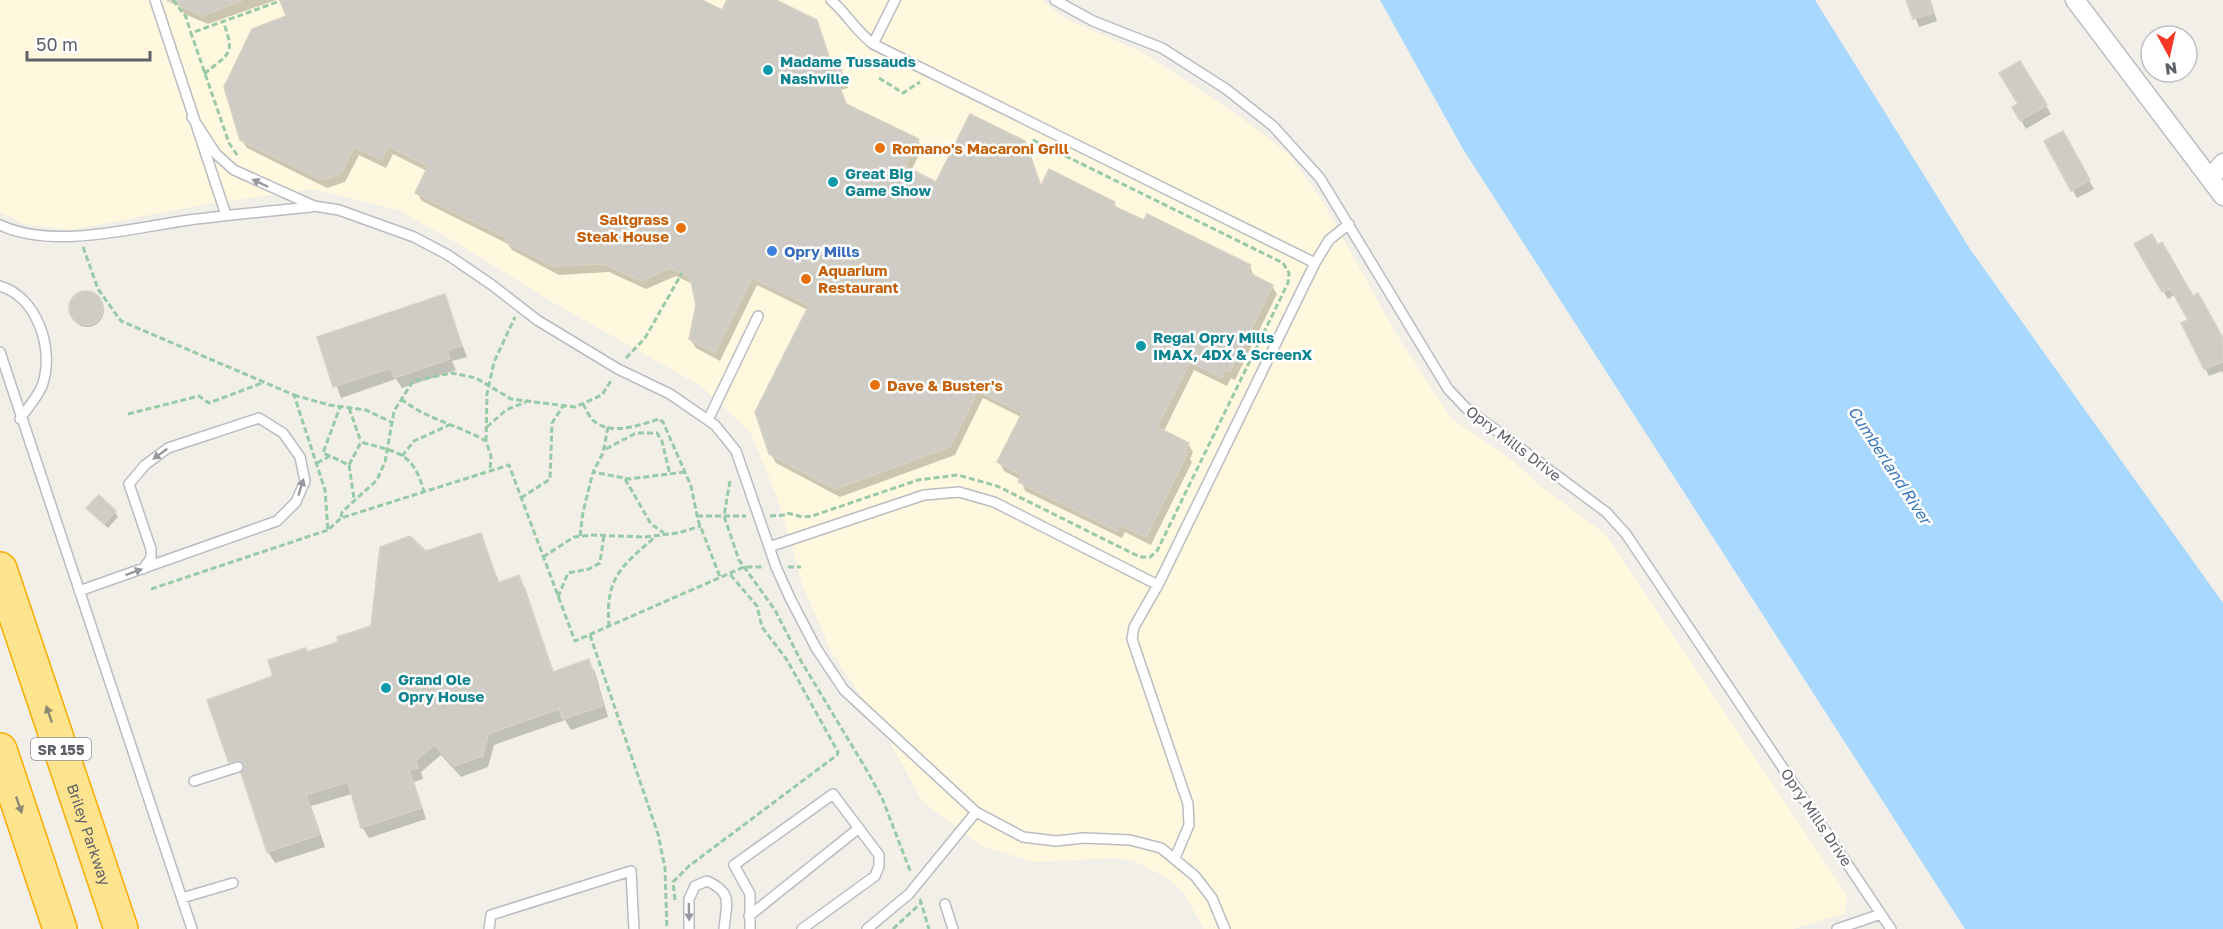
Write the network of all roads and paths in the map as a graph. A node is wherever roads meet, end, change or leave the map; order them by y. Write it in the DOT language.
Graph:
graph roads {
  1 [pos="155,0"];
  2 [pos="173,0"];
  3 [pos="831,0"];
  4 [pos="895,0"];
  5 [pos="1055,0"];
  6 [pos="2075,0"];
  7 [pos="280,2"];
  8 [pos="223,21"];
  9 [pos="191,33"];
  10 [pos="873,44"];
  11 [pos="204,74"];
  12 [pos="879,78"];
  13 [pos="903,93"];
  14 [pos="192,117"];
  15 [pos="1031,139"];
  16 [pos="241,160"];
  17 [pos="2223,163"];
  18 [pos="2210,179"];
  19 [pos="2223,196"];
  20 [pos="314,206"];
  21 [pos="226,215"];
  22 [pos="1348,224"];
  23 [pos="0,225"];
  24 [pos="81,236"];
  25 [pos="1315,263"];
  26 [pos="682,273"];
  27 [pos="0,286"];
  28 [pos="521,308"];
  29 [pos="758,316"];
  30 [pos="0,352"];
  31 [pos="618,369"];
  32 [pos="264,382"];
  33 [pos="489,385"];
  34 [pos="294,395"];
  35 [pos="401,399"];
  36 [pos="527,401"];
  37 [pos="583,404"];
  38 [pos="340,406"];
  39 [pos="563,406"];
  40 [pos="349,408"];
  41 [pos="128,414"];
  42 [pos="20,419"];
  43 [pos="708,420"];
  44 [pos="391,422"];
  45 [pos="451,424"];
  46 [pos="608,427"];
  47 [pos="487,428"];
  48 [pos="486,441"];
  49 [pos="361,442"];
  50 [pos="672,442"];
  51 [pos="663,446"];
  52 [pos="387,450"];
  53 [pos="604,450"];
  54 [pos="330,456"];
  55 [pos="402,456"];
  56 [pos="316,463"];
  57 [pos="349,465"];
  58 [pos="490,471"];
  59 [pos="593,472"];
  60 [pos="685,472"];
  61 [pos="670,475"];
  62 [pos="625,479"];
  63 [pos="730,481"];
  64 [pos="424,492"];
  65 [pos="521,498"];
  66 [pos="354,500"];
  67 [pos="697,516"];
  68 [pos="724,516"];
  69 [pos="759,516"];
  70 [pos="341,518"];
  71 [pos="701,526"];
  72 [pos="328,530"];
  73 [pos="665,534"];
  74 [pos="604,535"];
  75 [pos="658,535"];
  76 [pos="580,536"];
  77 [pos="769,547"];
  78 [pos="543,557"];
  79 [pos="744,567"];
  80 [pos="776,567"];
  81 [pos="801,567"];
  82 [pos="0,569"];
  83 [pos="143,569"];
  84 [pos="729,573"];
  85 [pos="720,577"];
  86 [pos="1158,585"];
  87 [pos="151,589"];
  88 [pos="79,591"];
  89 [pos="558,597"];
  90 [pos="609,627"];
  91 [pos="590,635"];
  92 [pos="0,750"];
  93 [pos="238,767"];
  94 [pos="194,781"];
  95 [pos="976,812"];
  96 [pos="859,828"];
  97 [pos="1175,858"];
  98 [pos="233,883"];
  99 [pos="915,885"];
  100 [pos="182,898"];
  101 [pos="921,903"];
  102 [pos="945,904"];
  103 [pos="675,910"];
  104 [pos="1881,914"];
  105 [pos="749,916"];
  106 [pos="60,929"];
  107 [pos="121,929"];
  108 [pos="192,929"];
  109 [pos="489,929"];
  110 [pos="634,929"];
  111 [pos="667,929"];
  112 [pos="689,929"];
  113 [pos="724,929"];
  114 [pos="750,929"];
  115 [pos="802,929"];
  116 [pos="867,929"];
  117 [pos="893,929"];
  118 [pos="929,929"];
  119 [pos="953,929"];
  120 [pos="1225,929"];
  121 [pos="1837,929"];
  122 [pos="1891,929"];
  1 -- 14 [label="lane"];
  2 -- 9 [label="path"];
  3 -- 10 [label="lane"];
  4 -- 10 [label="lane"];
  5 -- 22 [label="lane, Opry Mills Drive"];
  6 -- 18 [label="street"];
  7 -- 8 [label="path"];
  8 -- 9 [label="path"];
  8 -- 11 [label="path"];
  9 -- 11 [label="path"];
  10 -- 25 [label="lane"];
  11 -- 16 [label="path"];
  12 -- 13 [label="path"];
  20 -- 14 [label="lane, one-way"];
  14 -- 21 [label="lane"];
  15 -- 69 [label="path"];
  17 -- 18 [label="street"];
  18 -- 19 [label="street"];
  20 -- 21 [label="lane"];
  20 -- 28 [label="lane"];
  21 -- 24 [label="lane"];
  22 -- 25 [label="lane"];
  22 -- 104 [label="lane, Opry Mills Drive"];
  23 -- 24 [label="lane"];
  24 -- 32 [label="path"];
  25 -- 86 [label="lane"];
  26 -- 31 [label="path"];
  27 -- 42 [label="lane"];
  28 -- 31 [label="lane"];
  28 -- 33 [label="path"];
  29 -- 43 [label="lane"];
  30 -- 42 [label="lane"];
  31 -- 37 [label="path"];
  31 -- 43 [label="lane"];
  32 -- 34 [label="path"];
  32 -- 41 [label="path"];
  33 -- 35 [label="path"];
  33 -- 36 [label="path"];
  33 -- 47 [label="path"];
  34 -- 38 [label="path"];
  34 -- 56 [label="path"];
  35 -- 44 [label="path"];
  35 -- 45 [label="path"];
  36 -- 39 [label="path"];
  36 -- 47 [label="path"];
  37 -- 39 [label="path"];
  37 -- 46 [label="path"];
  38 -- 40 [label="path"];
  38 -- 54 [label="path"];
  39 -- 65 [label="path"];
  40 -- 44 [label="path"];
  40 -- 49 [label="path"];
  42 -- 88 [label="lane"];
  43 -- 69 [label="lane"];
  44 -- 52 [label="path"];
  45 -- 48 [label="path"];
  45 -- 55 [label="path"];
  46 -- 50 [label="path"];
  46 -- 53 [label="path"];
  47 -- 48 [label="path"];
  48 -- 58 [label="path"];
  49 -- 52 [label="path"];
  49 -- 57 [label="path"];
  50 -- 51 [label="path"];
  50 -- 60 [label="path"];
  51 -- 53 [label="path"];
  51 -- 61 [label="path"];
  52 -- 55 [label="path"];
  52 -- 66 [label="path"];
  53 -- 59 [label="path"];
  54 -- 56 [label="path"];
  54 -- 57 [label="path"];
  55 -- 64 [label="path"];
  56 -- 72 [label="path"];
  57 -- 66 [label="path"];
  58 -- 64 [label="path"];
  58 -- 65 [label="path"];
  59 -- 62 [label="path"];
  59 -- 76 [label="path"];
  60 -- 61 [label="path"];
  60 -- 67 [label="path"];
  61 -- 62 [label="path"];
  62 -- 73 [label="path"];
  63 -- 68 [label="path"];
  64 -- 70 [label="path"];
  65 -- 78 [label="path"];
  66 -- 70 [label="path"];
  67 -- 68 [label="path"];
  67 -- 71 [label="path"];
  68 -- 69 [label="path"];
  68 -- 79 [label="path"];
  69 -- 77 [label="lane"];
  70 -- 72 [label="path"];
  71 -- 73 [label="path"];
  71 -- 85 [label="path"];
  72 -- 87 [label="path"];
  73 -- 75 [label="path"];
  74 -- 75 [label="path"];
  74 -- 76 [label="path"];
  74 -- 89 [label="path"];
  75 -- 90 [label="path"];
  76 -- 78 [label="path"];
  77 -- 80 [label="lane"];
  77 -- 86 [label="lane"];
  78 -- 89 [label="path"];
  79 -- 80 [label="path"];
  79 -- 84 [label="path"];
  79 -- 99 [label="path"];
  80 -- 81 [label="path"];
  80 -- 95 [label="lane"];
  107 -- 82 [label="highway, Briley Parkway / SR 155, one-way"];
  83 -- 83 [label="lane, one-way"];
  88 -- 83 [label="lane, one-way"];
  84 -- 85 [label="path"];
  84 -- 103 [label="path"];
  85 -- 90 [label="path"];
  86 -- 97 [label="lane"];
  88 -- 100 [label="lane"];
  89 -- 91 [label="path"];
  90 -- 91 [label="path"];
  91 -- 111 [label="path"];
  92 -- 106 [label="highway, one-way"];
  93 -- 94 [label="lane"];
  95 -- 97 [label="lane"];
  95 -- 99 [label="lane"];
  96 -- 105 [label="lane"];
  96 -- 105 [label="lane"];
  96 -- 115 [label="lane"];
  97 -- 120 [label="lane"];
  98 -- 100 [label="lane"];
  99 -- 101 [label="path"];
  99 -- 116 [label="lane"];
  100 -- 108 [label="lane"];
  101 -- 117 [label="path"];
  101 -- 118 [label="path"];
  102 -- 119 [label="lane"];
  104 -- 121 [label="lane"];
  104 -- 122 [label="lane, Opry Mills Drive"];
  105 -- 114 [label="lane"];
  109 -- 110 [label="lane"];
  113 -- 112 [label="lane, one-way"];
}
